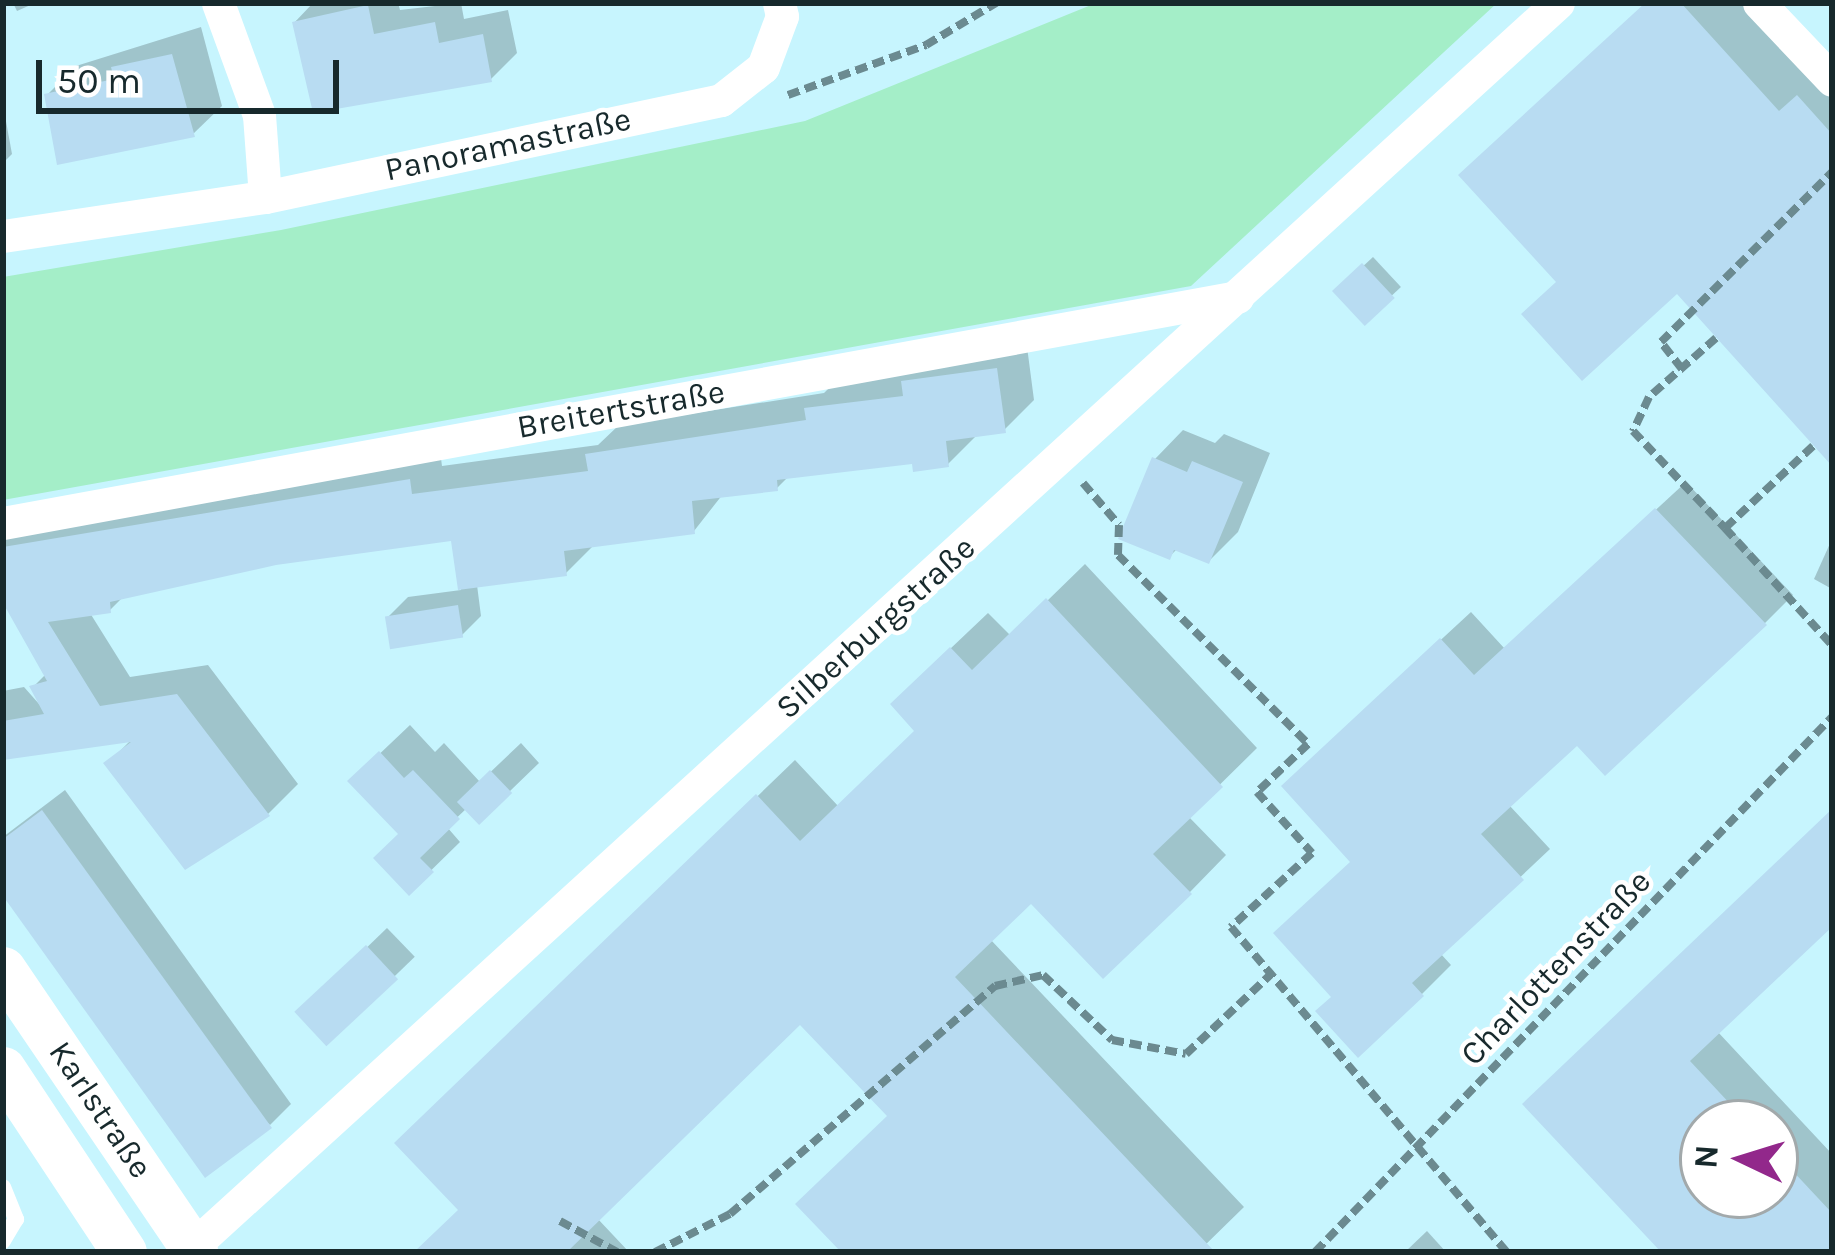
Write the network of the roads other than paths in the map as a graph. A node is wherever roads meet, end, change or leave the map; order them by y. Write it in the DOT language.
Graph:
graph roads {
  1 [pos="218,3"];
  2 [pos="779,3"];
  3 [pos="1558,3"];
  4 [pos="1759,3"];
  5 [pos="1832,80"];
  6 [pos="265,197"];
  7 [pos="3,236"];
  8 [pos="1238,296"];
  9 [pos="3,523"];
  10 [pos="3,969"];
  11 [pos="3,1069"];
  12 [pos="3,1187"];
  13 [pos="3,1241"];
  14 [pos="191,1251"];
  15 [pos="124,1252"];
  1 -- 6 [label="street"];
  2 -- 6 [label="street, Panoramastraße"];
  3 -- 8 [label="street, Silberburgstraße"];
  4 -- 5 [label="street"];
  6 -- 7 [label="street, Panoramastraße"];
  8 -- 9 [label="street, Breitertstraße"];
  8 -- 14 [label="street, Silberburgstraße"];
  10 -- 14 [label="main road, Karlstraße"];
  11 -- 15 [label="main road, Karlstraße"];
  12 -- 13 [label="lane"];
}
